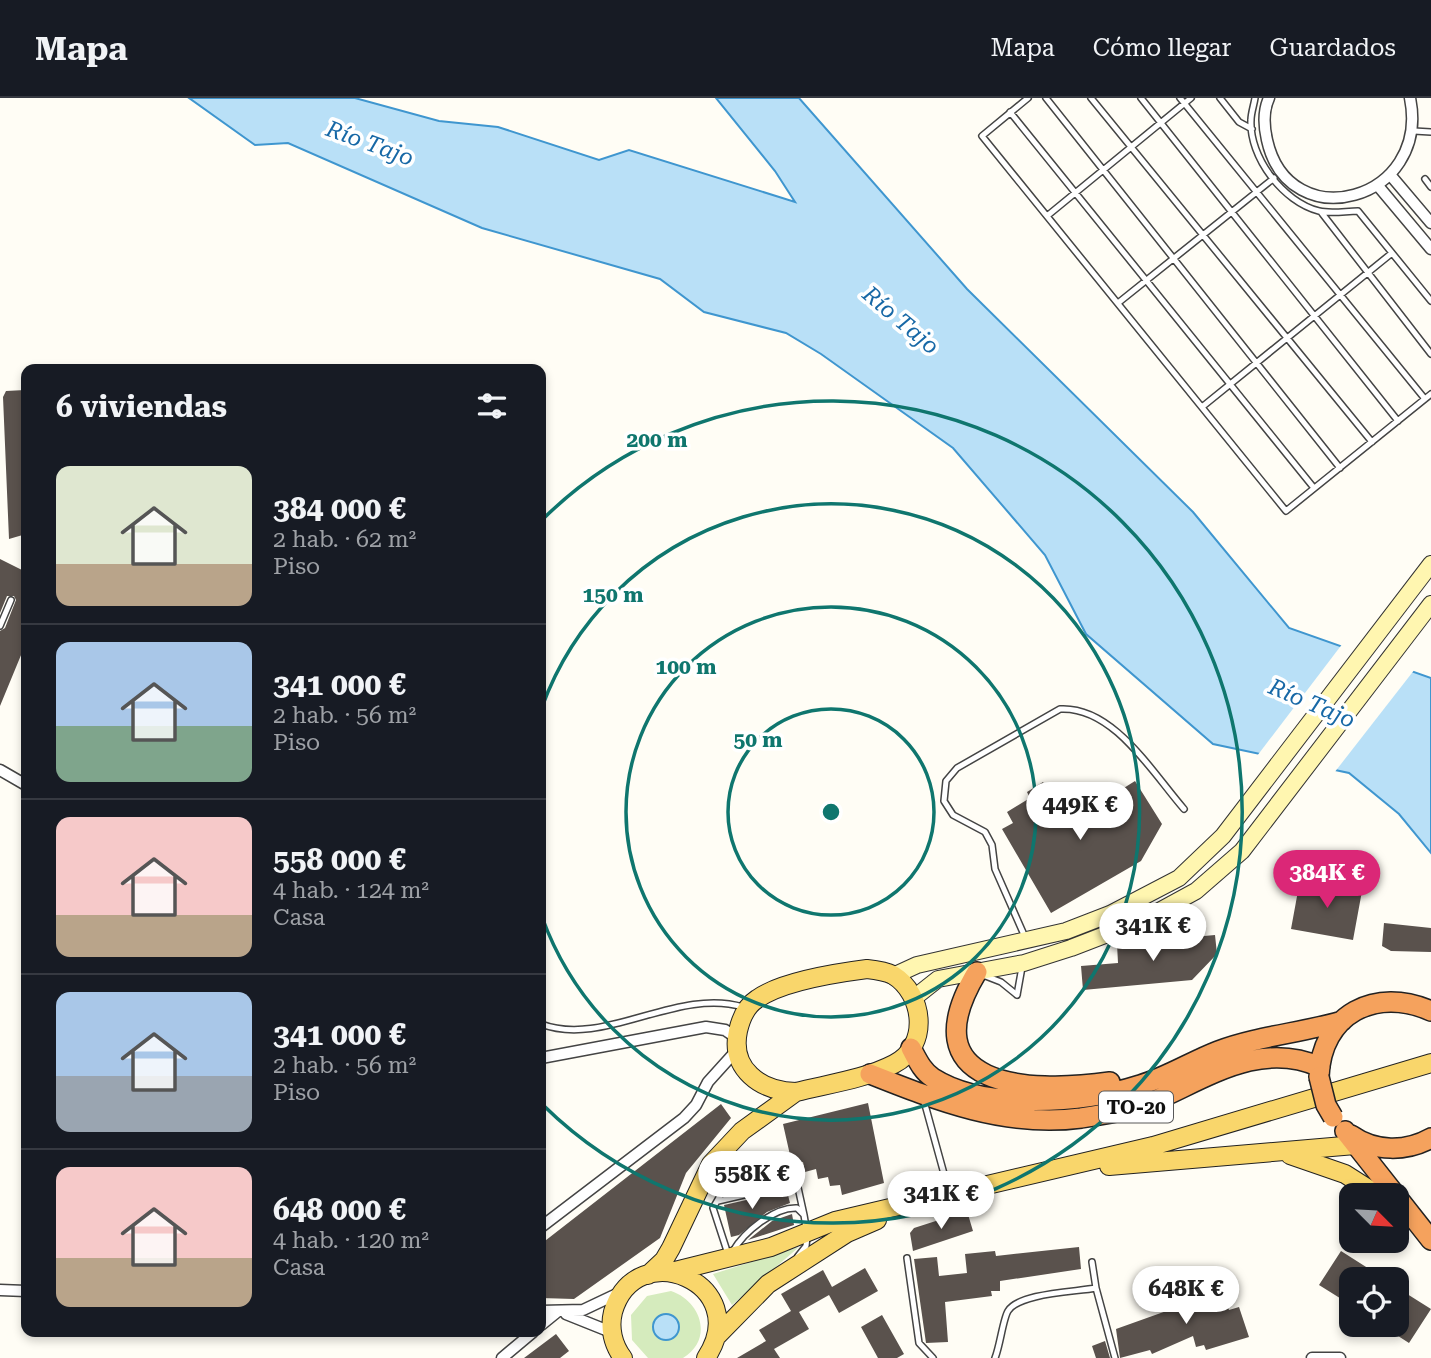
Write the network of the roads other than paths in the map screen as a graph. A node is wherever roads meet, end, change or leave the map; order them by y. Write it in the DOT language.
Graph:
graph roads {
  1 [pos="1028,98"];
  2 [pos="1046,98"];
  3 [pos="1091,98"];
  4 [pos="1140,98"];
  5 [pos="1191,98"];
  6 [pos="1220,98"];
  7 [pos="1255,98"];
  8 [pos="1269,98"];
  9 [pos="1410,98"];
  10 [pos="1182,101"];
  11 [pos="1010,112"];
  12 [pos="1160,123"];
  13 [pos="1252,129"];
  14 [pos="1414,131"];
  15 [pos="1431,132"];
  16 [pos="1131,147"];
  17 [pos="1103,170"];
  18 [pos="1277,175"];
  19 [pos="1392,177"];
  20 [pos="1425,178"];
  21 [pos="1379,187"];
  22 [pos="1431,187"];
  23 [pos="1075,192"];
  24 [pos="1256,192"];
  25 [pos="1231,212"];
  26 [pos="1321,212"];
  27 [pos="1047,216"];
  28 [pos="1431,223"];
  29 [pos="1203,235"];
  30 [pos="1431,249"];
  31 [pos="1392,253"];
  32 [pos="1173,258"];
  33 [pos="1368,272"];
  34 [pos="1146,280"];
  35 [pos="1340,295"];
  36 [pos="1431,302"];
  37 [pos="1118,303"];
  38 [pos="1314,316"];
  39 [pos="1287,338"];
  40 [pos="1431,354"];
  41 [pos="1256,363"];
  42 [pos="1230,384"];
  43 [pos="1431,394"];
  44 [pos="1425,399"];
  45 [pos="1202,407"];
  46 [pos="1398,421"];
  47 [pos="1372,442"];
  48 [pos="1340,468"];
  49 [pos="1314,488"];
  50 [pos="1431,564"];
  51 [pos="11,600"];
  52 [pos="1431,604"];
  53 [pos="0,625"];
  54 [pos="0,770"];
  55 [pos="21,782"];
  56 [pos="1184,808"];
  57 [pos="1027,942"];
  58 [pos="1024,963"];
  59 [pos="977,972"];
  60 [pos="894,976"];
  61 [pos="914,998"];
  62 [pos="1425,1005"];
  63 [pos="746,1008"];
  64 [pos="1342,1021"];
  65 [pos="546,1025"];
  66 [pos="736,1045"];
  67 [pos="911,1048"];
  68 [pos="546,1057"];
  69 [pos="1431,1063"];
  70 [pos="1320,1072"];
  71 [pos="870,1074"];
  72 [pos="1166,1075"];
  73 [pos="764,1083"];
  74 [pos="796,1092"];
  75 [pos="922,1095"];
  76 [pos="754,1123"];
  77 [pos="1351,1134"];
  78 [pos="1431,1138"];
  79 [pos="1280,1152"];
  80 [pos="1070,1168"];
  81 [pos="797,1183"];
  82 [pos="1359,1183"];
  83 [pos="950,1195"];
  84 [pos="717,1202"];
  85 [pos="911,1205"];
  86 [pos="688,1214"];
  87 [pos="546,1223"];
  88 [pos="806,1223"];
  89 [pos="1409,1226"];
  90 [pos="1431,1240"];
  91 [pos="1431,1251"];
  92 [pos="729,1257"];
  93 [pos="907,1258"];
  94 [pos="1092,1262"];
  95 [pos="694,1273"];
  96 [pos="648,1275"];
  97 [pos="768,1284"];
  98 [pos="1096,1288"];
  99 [pos="0,1290"];
  100 [pos="21,1290"];
  101 [pos="624,1291"];
  102 [pos="546,1311"];
  103 [pos="556,1312"];
  104 [pos="546,1321"];
  105 [pos="717,1336"];
  106 [pos="527,1337"];
  107 [pos="614,1348"];
  108 [pos="502,1358"];
  109 [pos="706,1358"];
  110 [pos="933,1358"];
  111 [pos="995,1358"];
  112 [pos="1115,1358"];
  113 [pos="1312,1358"];
  114 [pos="1340,1358"];
  1 -- 11 [label="lane"];
  2 -- 17 [label="lane"];
  3 -- 16 [label="lane"];
  4 -- 12 [label="lane"];
  5 -- 10 [label="lane"];
  6 -- 13 [label="lane"];
  7 -- 13 [label="lane"];
  8 -- 18 [label="street"];
  9 -- 14 [label="street"];
  10 -- 12 [label="lane"];
  10 -- 24 [label="lane"];
  11 -- 23 [label="lane"];
  11 -- 27 [label="lane"];
  12 -- 16 [label="lane"];
  12 -- 25 [label="lane"];
  13 -- 18 [label="lane"];
  14 -- 15 [label="lane"];
  14 -- 19 [label="street"];
  16 -- 17 [label="lane"];
  16 -- 29 [label="lane"];
  17 -- 23 [label="lane"];
  17 -- 32 [label="lane"];
  18 -- 21 [label="street"];
  18 -- 24 [label="lane"];
  18 -- 26 [label="lane"];
  19 -- 21 [label="street"];
  19 -- 28 [label="street"];
  20 -- 22 [label="lane"];
  21 -- 30 [label="street"];
  23 -- 27 [label="lane"];
  23 -- 34 [label="lane"];
  24 -- 25 [label="lane"];
  24 -- 35 [label="lane"];
  25 -- 29 [label="lane"];
  25 -- 38 [label="lane"];
  26 -- 31 [label="lane"];
  26 -- 33 [label="lane"];
  27 -- 37 [label="lane"];
  29 -- 32 [label="lane"];
  29 -- 39 [label="lane"];
  31 -- 33 [label="lane"];
  31 -- 36 [label="lane"];
  32 -- 34 [label="lane"];
  32 -- 41 [label="lane"];
  33 -- 35 [label="lane"];
  33 -- 40 [label="lane"];
  34 -- 37 [label="lane"];
  34 -- 42 [label="lane"];
  35 -- 38 [label="lane"];
  35 -- 44 [label="lane"];
  37 -- 45 [label="lane"];
  38 -- 39 [label="lane"];
  38 -- 46 [label="lane"];
  39 -- 41 [label="lane"];
  39 -- 47 [label="lane"];
  41 -- 42 [label="lane"];
  41 -- 48 [label="lane"];
  42 -- 45 [label="lane"];
  42 -- 49 [label="lane"];
  43 -- 44 [label="lane"];
  44 -- 46 [label="lane"];
  45 -- 49 [label="lane"];
  46 -- 47 [label="lane"];
  47 -- 48 [label="lane"];
  48 -- 49 [label="lane"];
  50 -- 57 [label="main road"];
  51 -- 53 [label="lane"];
  52 -- 58 [label="main road"];
  54 -- 55 [label="street"];
  56 -- 57 [label="lane"];
  57 -- 60 [label="main road"];
  58 -- 59 [label="main road"];
  58 -- 59 [label="lane"];
  59 -- 61 [label="main road"];
  59 -- 72 [label="highway"];
  60 -- 61 [label="main road"];
  60 -- 63 [label="main road"];
  61 -- 67 [label="main road"];
  62 -- 64 [label="highway, TO-20"];
  63 -- 65 [label="lane"];
  63 -- 66 [label="main road"];
  64 -- 70 [label="highway"];
  64 -- 72 [label="highway, TO-20"];
  66 -- 68 [label="street"];
  66 -- 73 [label="main road"];
  66 -- 87 [label="street"];
  67 -- 71 [label="main road"];
  67 -- 72 [label="highway, TO-20"];
  69 -- 80 [label="main road"];
  70 -- 75 [label="highway, TO-20"];
  70 -- 77 [label="highway, bridge"];
  71 -- 74 [label="main road"];
  71 -- 75 [label="highway, TO-20"];
  73 -- 74 [label="main road"];
  73 -- 76 [label="main road"];
  74 -- 76 [label="main road"];
  75 -- 83 [label="lane"];
  76 -- 86 [label="main road"];
  77 -- 78 [label="highway"];
  77 -- 79 [label="main road"];
  77 -- 90 [label="highway"];
  79 -- 80 [label="main road"];
  79 -- 82 [label="main road"];
  80 -- 83 [label="main road"];
  81 -- 84 [label="lane"];
  81 -- 84 [label="lane"];
  81 -- 88 [label="lane"];
  83 -- 85 [label="main road"];
  84 -- 92 [label="lane"];
  85 -- 88 [label="main road"];
  85 -- 97 [label="main road"];
  86 -- 95 [label="main road"];
  86 -- 96 [label="main road"];
  88 -- 92 [label="main road"];
  88 -- 92 [label="lane"];
  88 -- 97 [label="lane"];
  89 -- 91 [label="main road"];
  92 -- 95 [label="main road"];
  93 -- 110 [label="lane"];
  94 -- 98 [label="lane"];
  95 -- 96 [label="main road"];
  95 -- 105 [label="main road"];
  96 -- 101 [label="main road"];
  97 -- 105 [label="main road"];
  98 -- 111 [label="lane"];
  98 -- 112 [label="lane"];
  99 -- 100 [label="street"];
  101 -- 103 [label="street"];
  101 -- 107 [label="main road"];
  102 -- 103 [label="street"];
  103 -- 104 [label="street"];
  103 -- 107 [label="street"];
  105 -- 109 [label="main road"];
  106 -- 108 [label="street"];
  113 -- 114 [label="street"];
}
